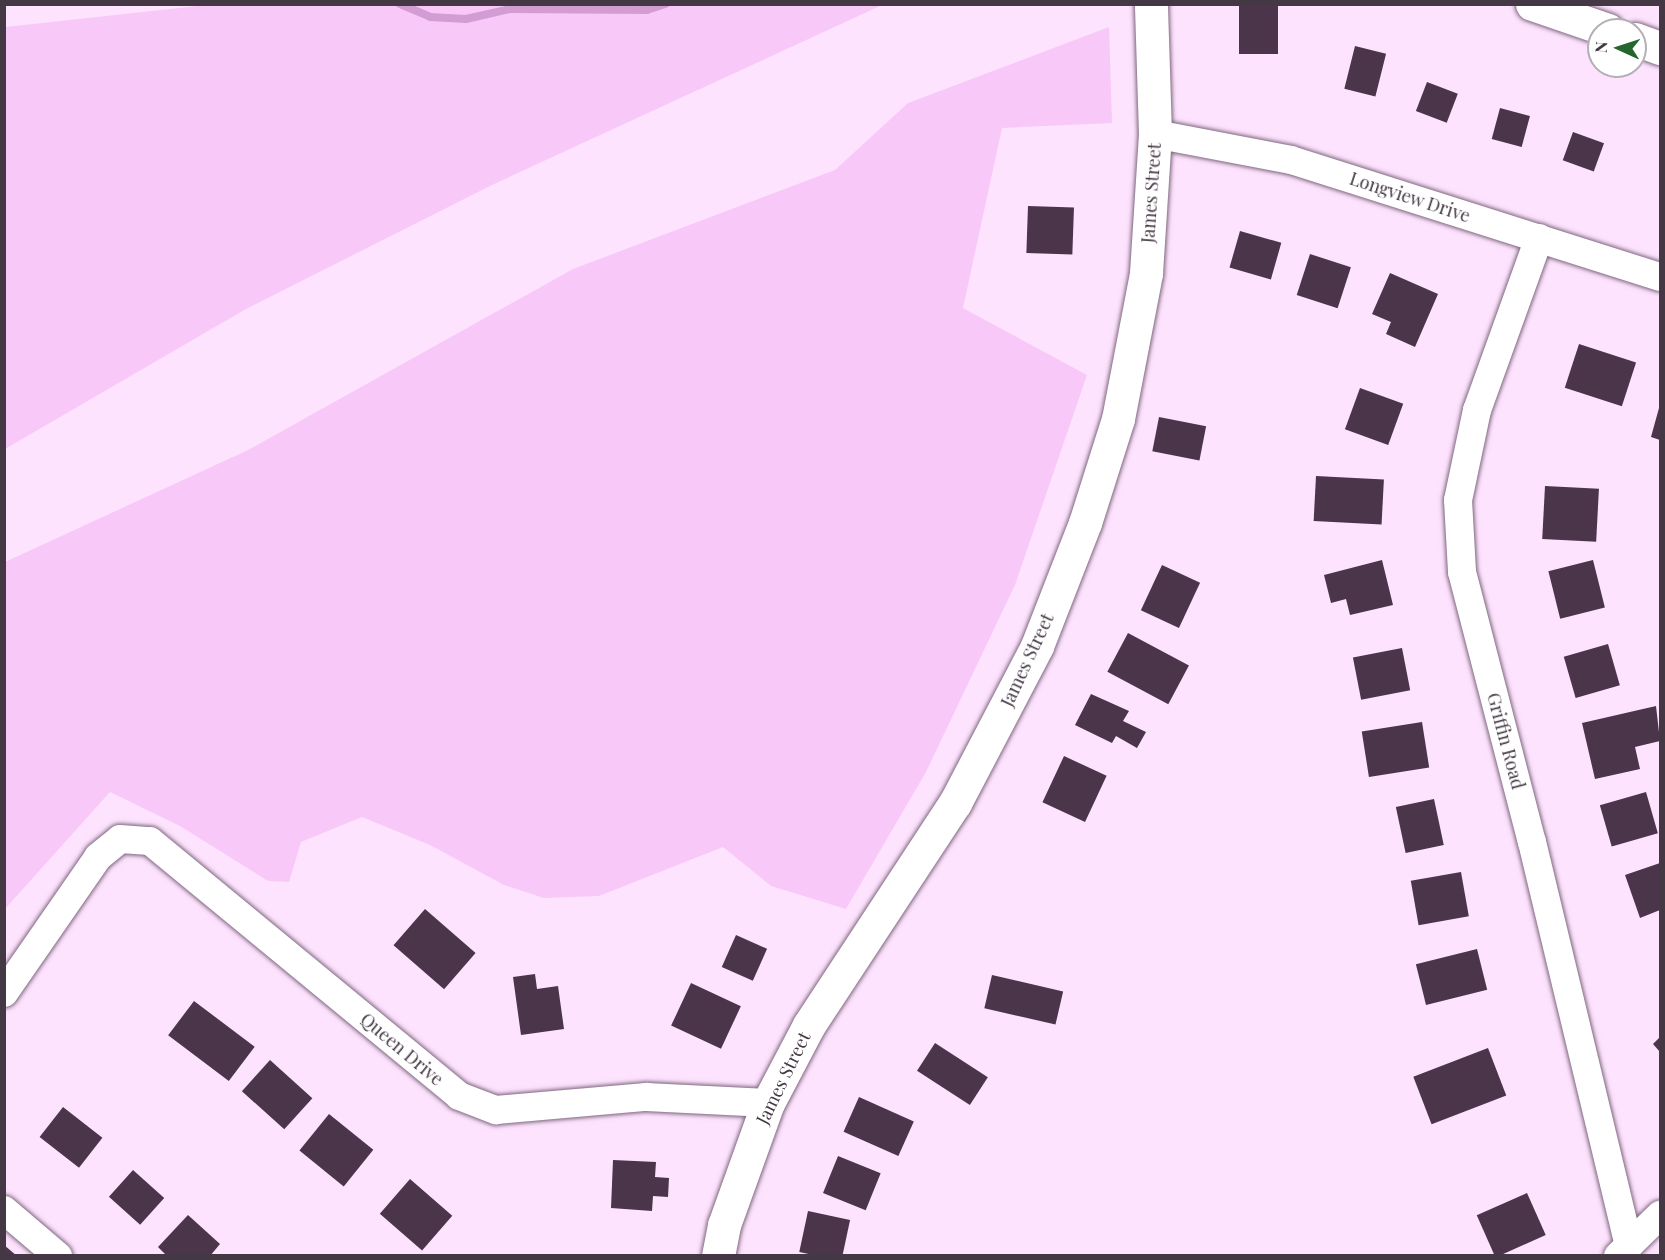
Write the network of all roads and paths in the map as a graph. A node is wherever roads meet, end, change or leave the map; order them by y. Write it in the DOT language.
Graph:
graph roads {
  1 [pos="1151,4"];
  2 [pos="1532,4"];
  3 [pos="1587,23"];
  4 [pos="1155,134"];
  5 [pos="1539,238"];
  6 [pos="1660,277"];
  7 [pos="4,993"];
  8 [pos="768,1103"];
  9 [pos="4,1210"];
  10 [pos="1660,1215"];
  11 [pos="1624,1251"];
  12 [pos="58,1256"];
  13 [pos="718,1256"];
  1 -- 4 [label="street, James Street"];
  2 -- 3 [label="street"];
  4 -- 5 [label="street, Longview Drive"];
  4 -- 8 [label="street, James Street"];
  5 -- 6 [label="street, Longview Drive"];
  5 -- 11 [label="street, Griffin Road"];
  7 -- 8 [label="street, Queen Drive"];
  8 -- 13 [label="street, James Street"];
  9 -- 12 [label="street"];
  10 -- 11 [label="street"];
}
